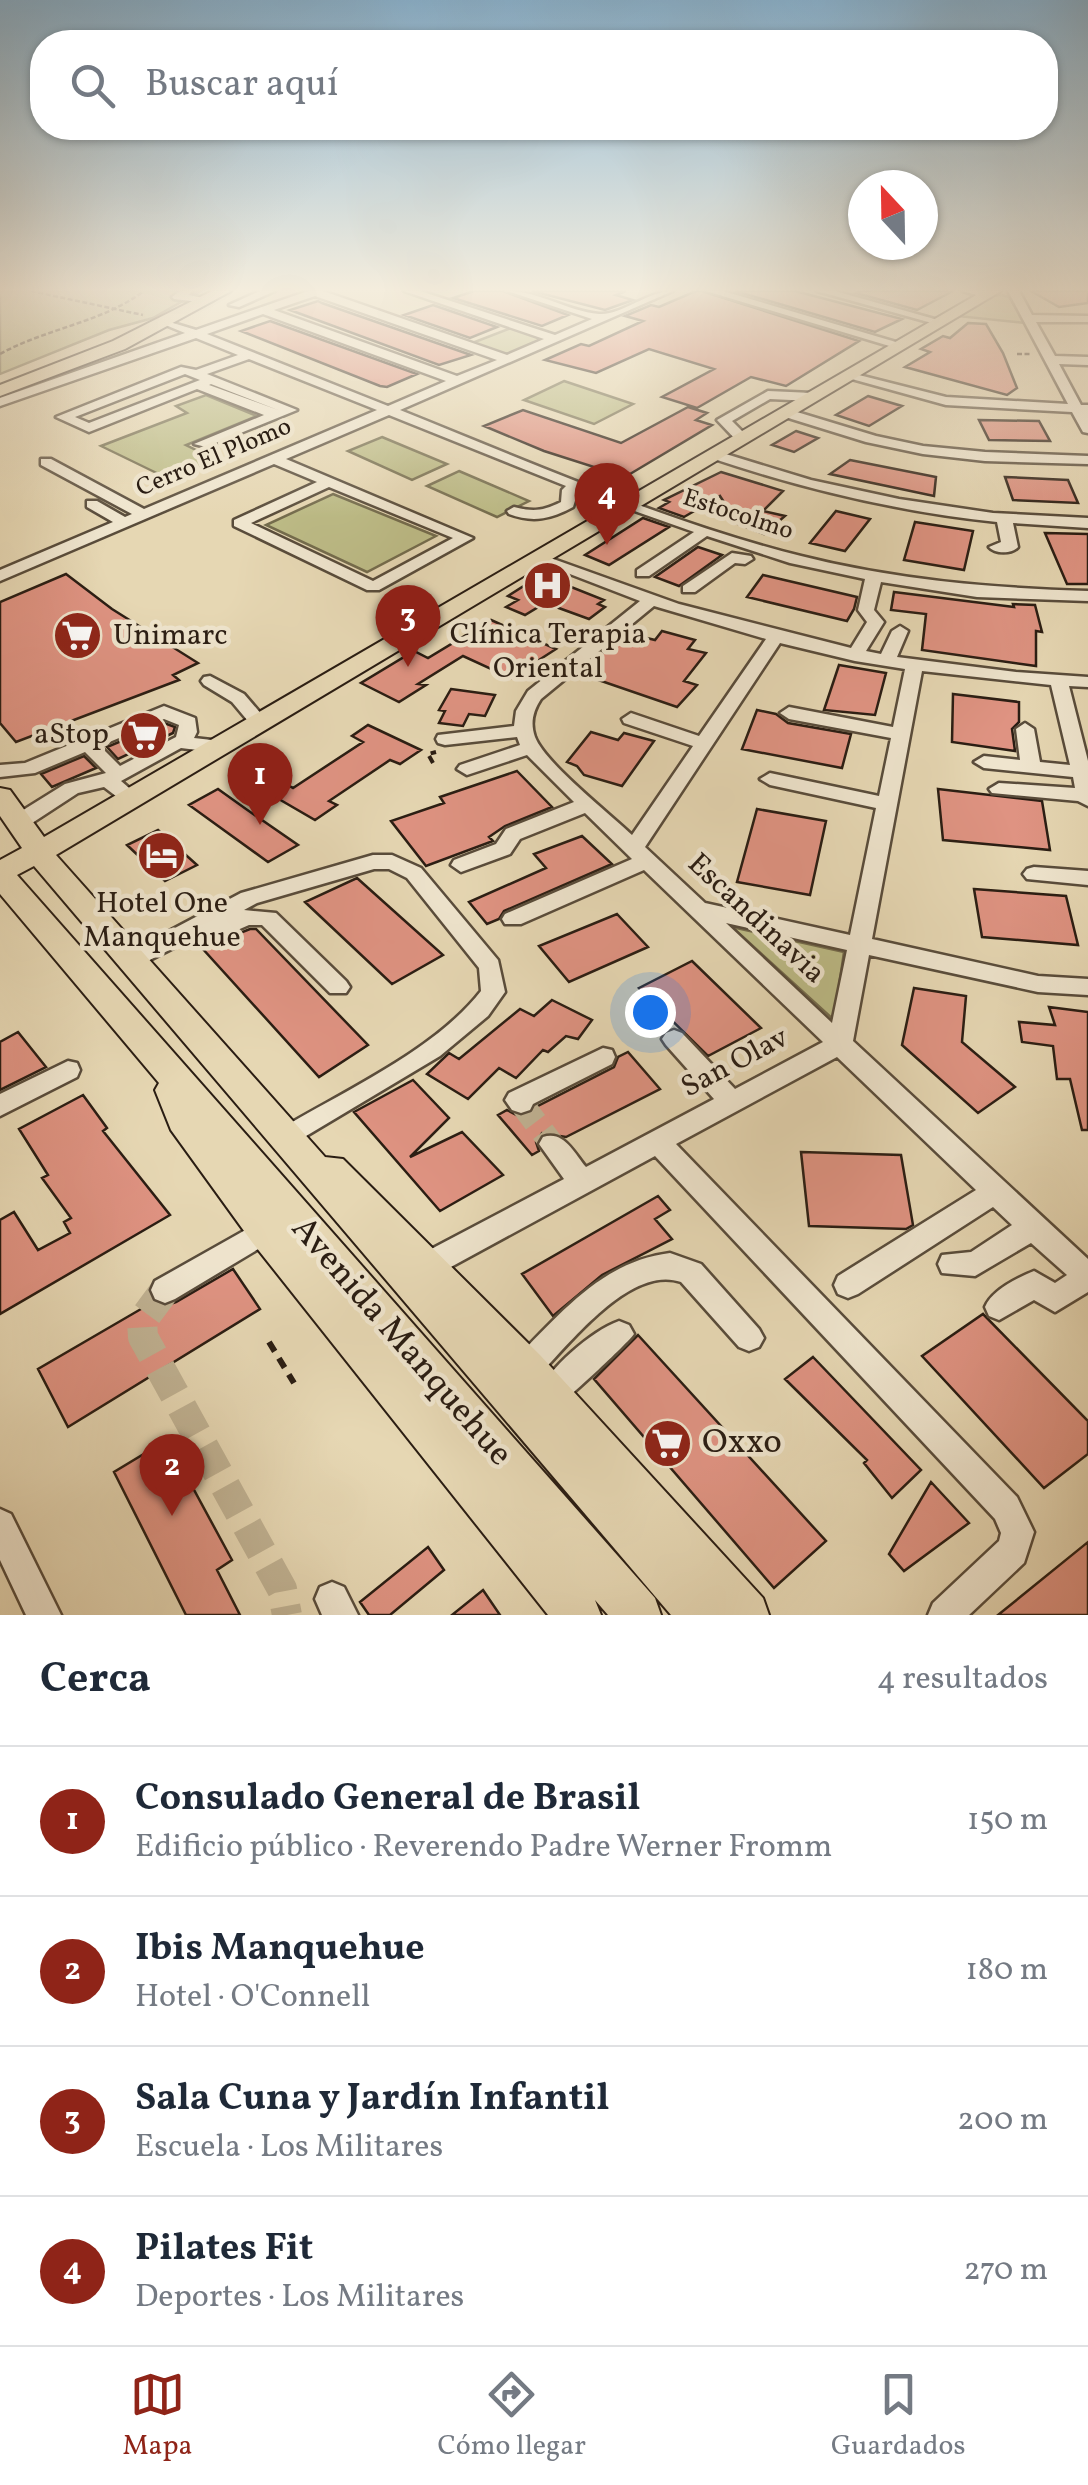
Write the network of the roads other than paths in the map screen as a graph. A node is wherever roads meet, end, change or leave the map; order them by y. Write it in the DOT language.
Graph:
graph roads {
  1 [pos="62,366"];
  2 [pos="72,366"];
  3 [pos="100,366"];
  4 [pos="226,366"];
  5 [pos="280,366"];
  6 [pos="418,366"];
  7 [pos="491,366"];
  8 [pos="864,366"];
  9 [pos="1055,366"];
  10 [pos="848,376"];
  11 [pos="201,380"];
  12 [pos="458,381"];
  13 [pos="0,391"];
  14 [pos="812,397"];
  15 [pos="0,401"];
  16 [pos="1082,409"];
  17 [pos="389,410"];
  18 [pos="787,413"];
  19 [pos="1088,429"];
  20 [pos="743,439"];
  21 [pos="201,444"];
  22 [pos="716,455"];
  23 [pos="274,459"];
  24 [pos="1088,460"];
  25 [pos="46,462"];
  26 [pos="328,482"];
  27 [pos="578,485"];
  28 [pos="92,504"];
  29 [pos="630,506"];
  30 [pos="514,510"];
  31 [pos="144,515"];
  32 [pos="1004,518"];
  33 [pos="126,523"];
  34 [pos="1088,523"];
  35 [pos="706,531"];
  36 [pos="996,547"];
  37 [pos="752,554"];
  38 [pos="539,559"];
  39 [pos="730,570"];
  40 [pos="643,572"];
  41 [pos="0,576"];
  42 [pos="874,576"];
  43 [pos="689,589"];
  44 [pos="1088,596"];
  45 [pos="649,602"];
  46 [pos="900,631"];
  47 [pos="774,639"];
  48 [pos="855,656"];
  49 [pos="886,662"];
  50 [pos="914,666"];
  51 [pos="210,680"];
  52 [pos="1058,681"];
  53 [pos="1088,682"];
  54 [pos="789,713"];
  55 [pos="631,719"];
  56 [pos="260,724"];
  57 [pos="1025,729"];
  58 [pos="902,734"];
  59 [pos="1080,734"];
  60 [pos="446,738"];
  61 [pos="182,740"];
  62 [pos="88,744"];
  63 [pos="704,744"];
  64 [pos="530,745"];
  65 [pos="221,746"];
  66 [pos="984,762"];
  67 [pos="1031,767"];
  68 [pos="28,769"];
  69 [pos="0,771"];
  70 [pos="475,772"];
  71 [pos="1081,772"];
  72 [pos="770,779"];
  73 [pos="119,784"];
  74 [pos="999,789"];
  75 [pos="0,796"];
  76 [pos="56,798"];
  77 [pos="1087,798"];
  78 [pos="588,804"];
  79 [pos="888,804"];
  80 [pos="19,822"];
  81 [pos="39,853"];
  82 [pos="640,854"];
  83 [pos="460,866"];
  84 [pos="0,874"];
  85 [pos="1034,874"];
  86 [pos="1088,878"];
  87 [pos="698,910"];
  88 [pos="512,920"];
  89 [pos="860,946"];
  90 [pos="135,965"];
  91 [pos="338,987"];
  92 [pos="1088,987"];
  93 [pos="674,1039"];
  94 [pos="840,1044"];
  95 [pos="602,1057"];
  96 [pos="68,1070"];
  97 [pos="164,1070"];
  98 [pos="247,1096"];
  99 [pos="732,1102"];
  100 [pos="521,1104"];
  101 [pos="0,1106"];
  102 [pos="291,1135"];
  103 [pos="658,1142"];
  104 [pos="552,1144"];
  105 [pos="582,1182"];
  106 [pos="995,1192"];
  107 [pos="1032,1228"];
  108 [pos="266,1231"];
  109 [pos="952,1264"];
  110 [pos="428,1265"];
  111 [pos="1088,1276"];
  112 [pos="848,1285"];
  113 [pos="164,1290"];
  114 [pos="999,1308"];
  115 [pos="618,1334"];
  116 [pos="749,1338"];
  117 [pos="538,1382"];
  118 [pos="0,1525"];
  119 [pos="44,1615"];
  120 [pos="578,1615"];
  121 [pos="638,1615"];
  122 [pos="702,1615"];
  123 [pos="746,1615"];
  124 [pos="944,1615"];
  1 -- 13 [label="main road"];
  2 -- 15 [label="main road"];
  3 -- 15 [label="street"];
  4 -- 11 [label="street"];
  5 -- 17 [label="street, Estocolmo"];
  6 -- 12 [label="street"];
  7 -- 12 [label="street, Cerro El Plomo"];
  8 -- 10 [label="main road"];
  9 -- 16 [label="street"];
  10 -- 14 [label="main road"];
  10 -- 16 [label="street"];
  11 -- 11 [label="street"];
  11 -- 21 [label="street"];
  12 -- 17 [label="street, Cerro El Plomo"];
  14 -- 18 [label="main road"];
  14 -- 20 [label="street"];
  16 -- 19 [label="street"];
  17 -- 23 [label="street, Cerro El Plomo"];
  17 -- 27 [label="street, Estocolmo"];
  18 -- 20 [label="main road"];
  18 -- 24 [label="street"];
  20 -- 22 [label="main road"];
  22 -- 29 [label="main road"];
  22 -- 32 [label="street"];
  23 -- 26 [label="street"];
  23 -- 31 [label="street, Cerro El Plomo"];
  25 -- 31 [label="street"];
  27 -- 29 [label="street, Estocolmo"];
  27 -- 30 [label="street"];
  28 -- 33 [label="street"];
  29 -- 35 [label="street, Estocolmo"];
  29 -- 38 [label="main road"];
  31 -- 33 [label="street, Cerro El Plomo"];
  32 -- 34 [label="street"];
  32 -- 36 [label="street"];
  33 -- 41 [label="street, Cerro El Plomo"];
  35 -- 37 [label="street, Estocolmo"];
  35 -- 40 [label="street"];
  37 -- 39 [label="street"];
  37 -- 42 [label="street, Estocolmo"];
  37 -- 43 [label="street"];
  38 -- 45 [label="street"];
  38 -- 56 [label="main road"];
  42 -- 44 [label="street, Estocolmo"];
  42 -- 48 [label="street"];
  45 -- 47 [label="street"];
  45 -- 64 [label="street"];
  46 -- 49 [label="street"];
  47 -- 48 [label="street"];
  47 -- 63 [label="street"];
  48 -- 49 [label="street"];
  49 -- 50 [label="street"];
  50 -- 52 [label="street"];
  50 -- 58 [label="street"];
  51 -- 56 [label="street"];
  52 -- 53 [label="street"];
  52 -- 59 [label="street"];
  54 -- 58 [label="street"];
  55 -- 63 [label="street"];
  56 -- 65 [label="main road"];
  57 -- 67 [label="street"];
  58 -- 79 [label="street"];
  59 -- 71 [label="street"];
  60 -- 64 [label="street"];
  61 -- 62 [label="street"];
  61 -- 65 [label="street"];
  61 -- 73 [label="street"];
  62 -- 68 [label="street"];
  62 -- 73 [label="street"];
  63 -- 82 [label="street"];
  64 -- 70 [label="street"];
  64 -- 78 [label="street, Escandinavia"];
  65 -- 73 [label="main road"];
  66 -- 67 [label="street"];
  67 -- 71 [label="street"];
  68 -- 69 [label="street"];
  68 -- 76 [label="street"];
  71 -- 77 [label="street"];
  72 -- 79 [label="street"];
  73 -- 76 [label="street"];
  73 -- 81 [label="main road"];
  74 -- 77 [label="street"];
  75 -- 80 [label="main road, Avenida Manquehue"];
  76 -- 80 [label="street"];
  78 -- 82 [label="street, Escandinavia"];
  78 -- 83 [label="street"];
  79 -- 89 [label="street"];
  80 -- 81 [label="main road, Avenida Manquehue"];
  81 -- 84 [label="main road"];
  81 -- 90 [label="main road, Avenida Manquehue"];
  82 -- 87 [label="street, Escandinavia"];
  82 -- 88 [label="street"];
  84 -- 97 [label="main road, Avenida Manquehue"];
  85 -- 86 [label="street"];
  87 -- 89 [label="street"];
  87 -- 94 [label="street, Escandinavia"];
  89 -- 92 [label="street"];
  89 -- 94 [label="street"];
  90 -- 91 [label="street"];
  90 -- 98 [label="main road, Avenida Manquehue"];
  90 -- 102 [label="street"];
  93 -- 99 [label="street"];
  94 -- 99 [label="street, San Olav"];
  94 -- 106 [label="street, Escandinavia"];
  95 -- 100 [label="street"];
  96 -- 101 [label="street"];
  97 -- 108 [label="main road, Avenida Manquehue"];
  97 -- 121 [label="main road, Avenida Manquehue"];
  98 -- 102 [label="main road, Avenida Manquehue"];
  98 -- 122 [label="main road, Avenida Manquehue"];
  99 -- 103 [label="street, San Olav"];
  102 -- 110 [label="main road, Avenida Manquehue"];
  103 -- 105 [label="street, San Olav"];
  103 -- 124 [label="street"];
  104 -- 105 [label="street"];
  105 -- 110 [label="street, San Olav"];
  106 -- 107 [label="street, Escandinavia"];
  106 -- 112 [label="street"];
  107 -- 109 [label="street"];
  107 -- 111 [label="street, Escandinavia"];
  108 -- 113 [label="street"];
  108 -- 120 [label="main road, Avenida Manquehue"];
  110 -- 117 [label="main road, Avenida Manquehue"];
  111 -- 114 [label="street"];
  115 -- 117 [label="street"];
  116 -- 117 [label="street"];
  117 -- 123 [label="main road, Avenida Manquehue"];
  118 -- 119 [label="street"];
}
